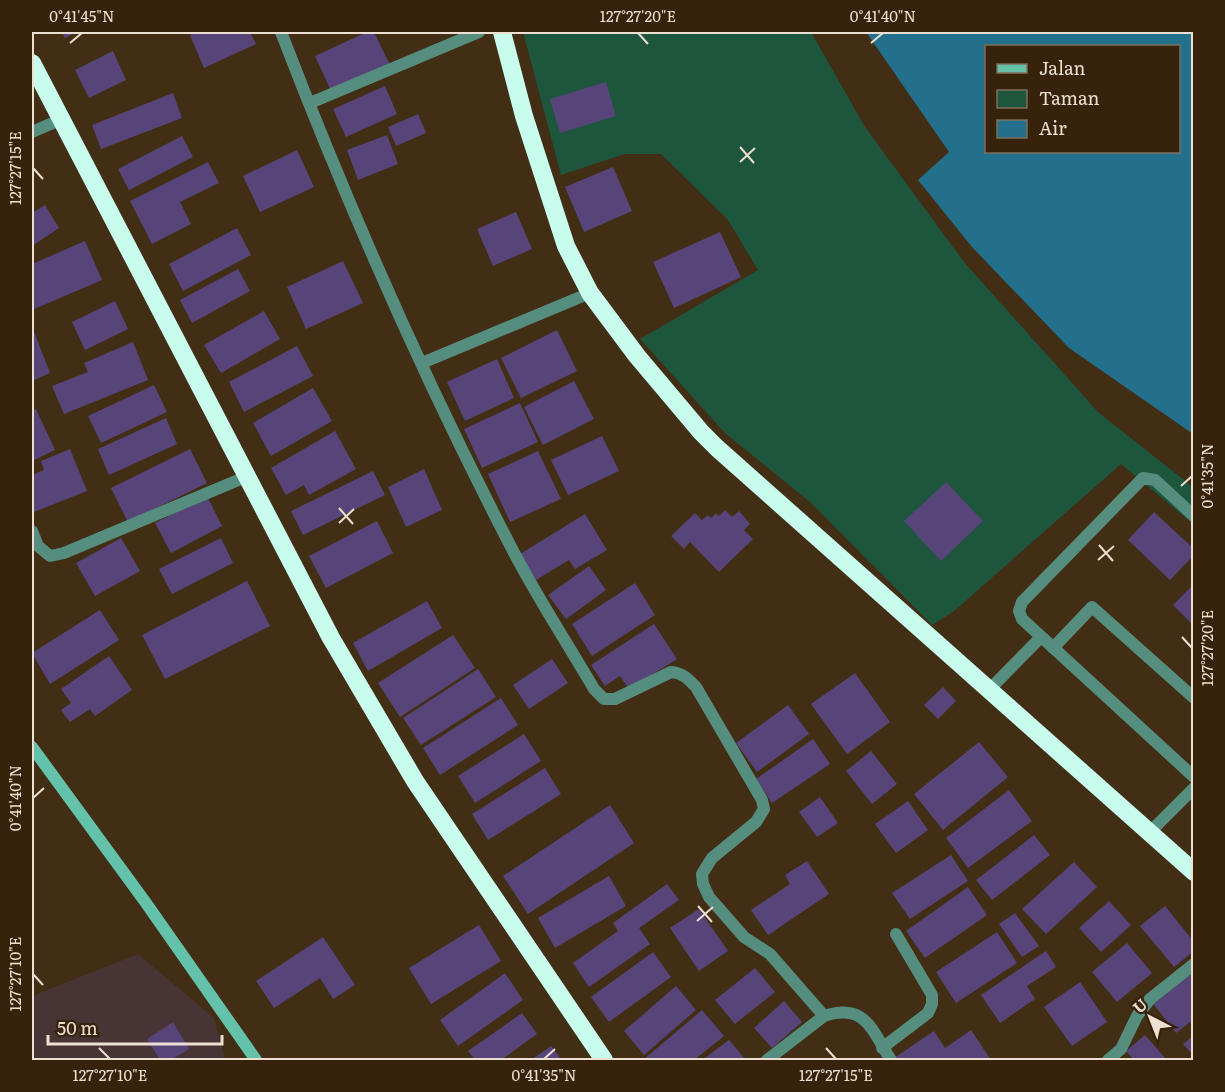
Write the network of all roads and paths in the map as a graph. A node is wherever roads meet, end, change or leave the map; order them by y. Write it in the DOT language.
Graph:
graph roads {
  1 [pos="282,32"];
  2 [pos="479,32"];
  3 [pos="502,32"];
  4 [pos="32,63"];
  5 [pos="310,103"];
  6 [pos="62,119"];
  7 [pos="32,132"];
  8 [pos="590,293"];
  9 [pos="422,363"];
  10 [pos="248,476"];
  11 [pos="1194,516"];
  12 [pos="32,531"];
  13 [pos="1041,636"];
  14 [pos="1053,648"];
  15 [pos="990,689"];
  16 [pos="1194,698"];
  17 [pos="32,747"];
  18 [pos="1194,777"];
  19 [pos="1194,788"];
  20 [pos="1150,832"];
  21 [pos="1194,872"];
  22 [pos="896,934"];
  23 [pos="1194,964"];
  24 [pos="824,1016"];
  25 [pos="882,1048"];
  26 [pos="256,1060"];
  27 [pos="604,1060"];
  28 [pos="767,1060"];
  29 [pos="891,1060"];
  30 [pos="1108,1060"];
  1 -- 5 [label="street"];
  2 -- 5 [label="street"];
  3 -- 8 [label="highway"];
  4 -- 6 [label="highway"];
  5 -- 9 [label="street"];
  6 -- 7 [label="street"];
  6 -- 10 [label="highway"];
  8 -- 9 [label="street"];
  8 -- 15 [label="highway"];
  9 -- 24 [label="street"];
  10 -- 12 [label="street"];
  10 -- 27 [label="highway"];
  11 -- 13 [label="street"];
  13 -- 14 [label="street"];
  13 -- 15 [label="street"];
  14 -- 16 [label="street"];
  14 -- 18 [label="street"];
  15 -- 20 [label="highway"];
  17 -- 26 [label="street"];
  19 -- 20 [label="street"];
  20 -- 21 [label="highway"];
  22 -- 25 [label="street"];
  23 -- 30 [label="street"];
  24 -- 25 [label="street"];
  24 -- 28 [label="street"];
  25 -- 29 [label="street"];
}
